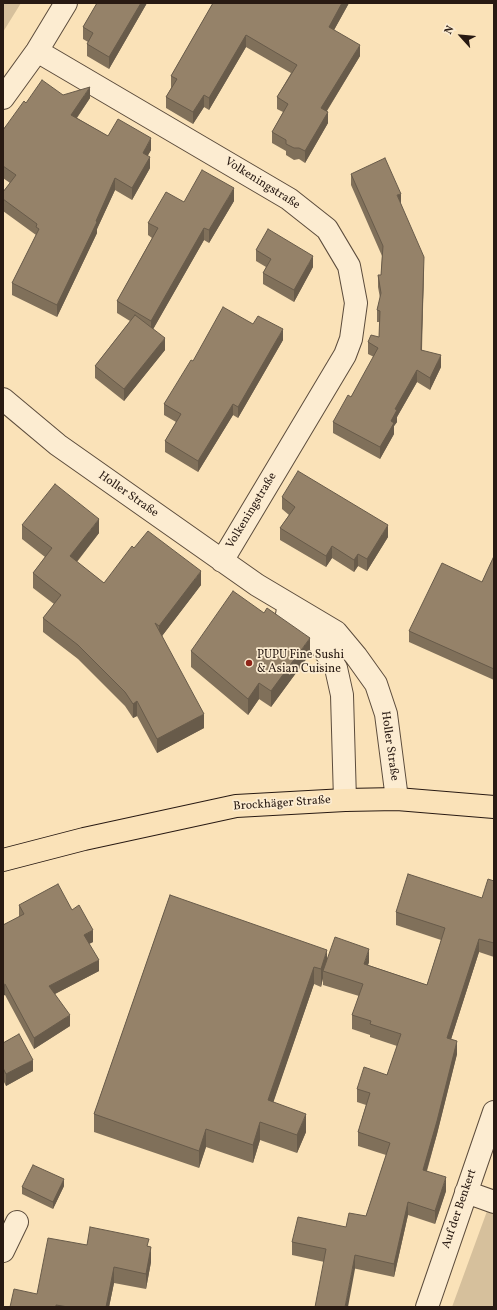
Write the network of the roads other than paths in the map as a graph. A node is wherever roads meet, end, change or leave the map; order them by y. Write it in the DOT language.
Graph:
graph roads {
  1 [pos="66,3"];
  2 [pos="37,51"];
  3 [pos="3,98"];
  4 [pos="3,400"];
  5 [pos="222,561"];
  6 [pos="257,585"];
  7 [pos="397,799"];
  8 [pos="344,800"];
  9 [pos="494,807"];
  10 [pos="3,860"];
  11 [pos="494,1112"];
  12 [pos="466,1192"];
  13 [pos="494,1202"];
  14 [pos="17,1222"];
  15 [pos="3,1251"];
  16 [pos="427,1307"];
  1 -- 2 [label="street"];
  2 -- 3 [label="street"];
  2 -- 5 [label="street, Volkeningstraße"];
  4 -- 5 [label="street, Holler Straße"];
  5 -- 6 [label="street, Holler Straße"];
  6 -- 7 [label="street, Holler Straße"];
  6 -- 8 [label="street, Holler Straße"];
  7 -- 8 [label="main road, Brockhäger Straße"];
  7 -- 9 [label="main road, Brockhäger Straße"];
  8 -- 10 [label="main road, Brockhäger Straße"];
  11 -- 12 [label="street, Auf der Benkert"];
  12 -- 13 [label="street"];
  12 -- 16 [label="street, Auf der Benkert"];
  14 -- 15 [label="street"];
}
